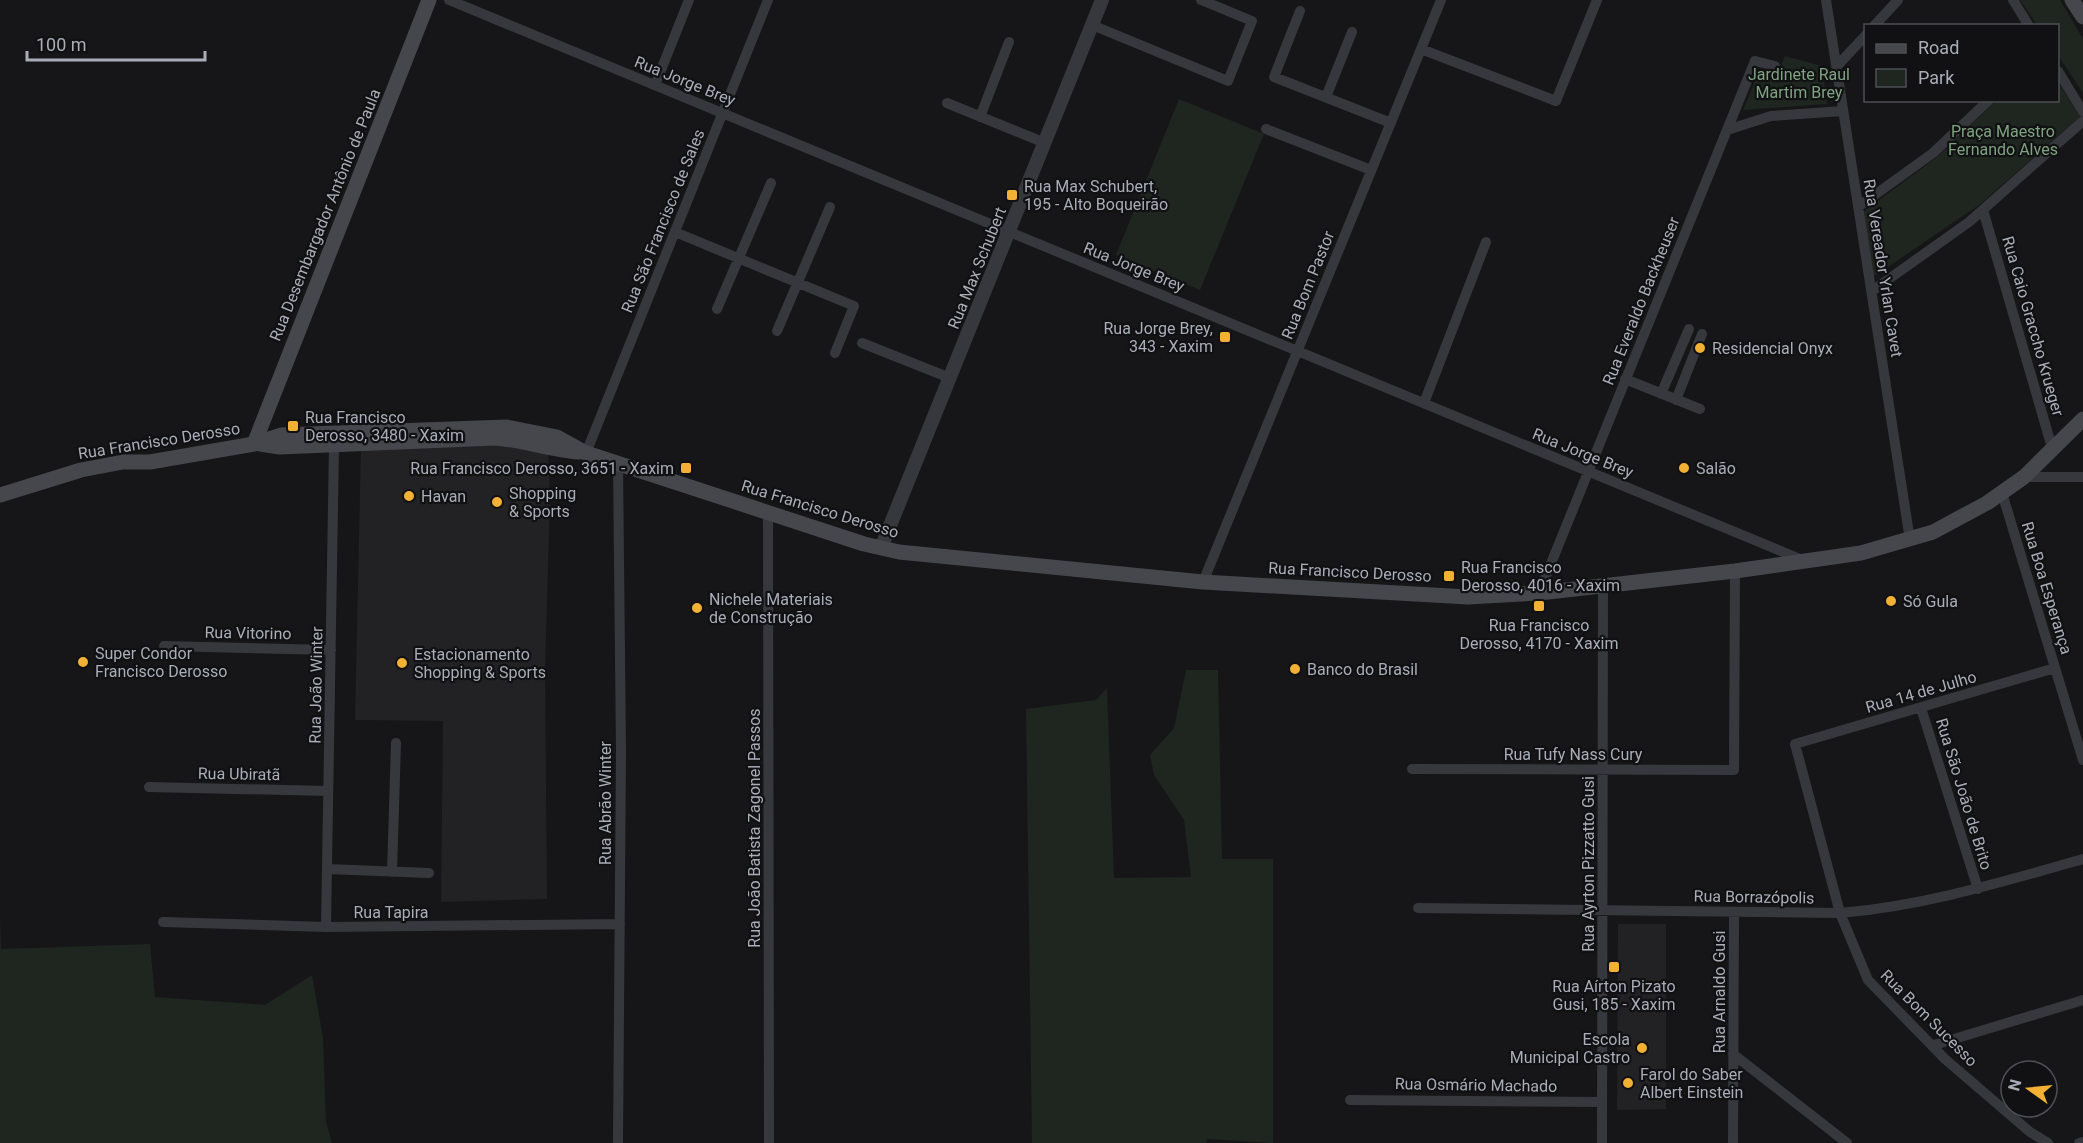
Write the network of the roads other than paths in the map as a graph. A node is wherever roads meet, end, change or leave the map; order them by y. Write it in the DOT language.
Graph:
graph roads {
  1 [pos="429,0"];
  2 [pos="449,0"];
  3 [pos="689,0"];
  4 [pos="768,0"];
  5 [pos="1102,0"];
  6 [pos="1201,0"];
  7 [pos="1441,0"];
  8 [pos="1598,0"];
  9 [pos="1826,0"];
  10 [pos="1898,0"];
  11 [pos="2013,0"];
  12 [pos="2072,0"];
  13 [pos="1300,11"];
  14 [pos="2083,17"];
  15 [pos="1876,24"];
  16 [pos="2028,24"];
  17 [pos="1092,25"];
  18 [pos="1352,32"];
  19 [pos="1864,37"];
  20 [pos="1009,42"];
  21 [pos="1421,49"];
  22 [pos="1775,66"];
  23 [pos="1837,66"];
  24 [pos="2059,73"];
  25 [pos="656,85"];
  26 [pos="1326,97"];
  27 [pos="1987,102"];
  28 [pos="947,103"];
  29 [pos="1843,111"];
  30 [pos="2083,112"];
  31 [pos="722,113"];
  32 [pos="980,117"];
  33 [pos="2083,121"];
  34 [pos="1391,123"];
  35 [pos="1266,129"];
  36 [pos="1727,130"];
  37 [pos="1045,143"];
  38 [pos="1371,170"];
  39 [pos="771,183"];
  40 [pos="830,207"];
  41 [pos="1858,207"];
  42 [pos="1983,210"];
  43 [pos="675,232"];
  44 [pos="1009,232"];
  45 [pos="1486,242"];
  46 [pos="739,258"];
  47 [pos="797,283"];
  48 [pos="1872,291"];
  49 [pos="717,309"];
  50 [pos="1689,329"];
  51 [pos="777,331"];
  52 [pos="1702,334"];
  53 [pos="862,343"];
  54 [pos="1297,351"];
  55 [pos="835,353"];
  56 [pos="950,378"];
  57 [pos="1625,379"];
  58 [pos="1661,394"];
  59 [pos="1676,400"];
  60 [pos="1424,403"];
  61 [pos="1701,409"];
  62 [pos="2083,419"];
  63 [pos="254,444"];
  64 [pos="334,445"];
  65 [pos="2053,451"];
  66 [pos="586,453"];
  67 [pos="618,463"];
  68 [pos="1588,471"];
  69 [pos="2024,477"];
  70 [pos="2083,477"];
  71 [pos="2002,493"];
  72 [pos="0,495"];
  73 [pos="768,512"];
  74 [pos="1910,540"];
  75 [pos="881,548"];
  76 [pos="1807,562"];
  77 [pos="1735,571"];
  78 [pos="1203,582"];
  79 [pos="1603,586"];
  80 [pos="1539,593"];
  81 [pos="164,646"];
  82 [pos="332,650"];
  83 [pos="2055,668"];
  84 [pos="1921,708"];
  85 [pos="396,743"];
  86 [pos="1796,744"];
  87 [pos="2083,760"];
  88 [pos="1412,769"];
  89 [pos="1603,770"];
  90 [pos="149,787"];
  91 [pos="328,791"];
  92 [pos="2083,860"];
  93 [pos="327,869"];
  94 [pos="392,872"];
  95 [pos="429,873"];
  96 [pos="1978,888"];
  97 [pos="1418,908"];
  98 [pos="1602,910"];
  99 [pos="1734,912"];
  100 [pos="1840,914"];
  101 [pos="163,922"];
  102 [pos="620,924"];
  103 [pos="326,927"];
  104 [pos="2083,1000"];
  105 [pos="1934,1045"];
  106 [pos="1733,1054"];
  107 [pos="1350,1100"];
  108 [pos="1602,1102"];
  109 [pos="618,1143"];
  110 [pos="769,1143"];
  111 [pos="1602,1143"];
  112 [pos="1733,1143"];
  113 [pos="1847,1143"];
  114 [pos="2048,1143"];
  1 -- 63 [label="main road, Rua Desembargador Antônio de Paula"];
  2 -- 25 [label="street, Rua Jorge Brey"];
  3 -- 25 [label="street"];
  4 -- 31 [label="street, Rua São Francisco de Sales"];
  5 -- 17 [label="street, Rua Max Schubert"];
  6 -- 17 [label="street"];
  7 -- 21 [label="street, Rua Bom Pastor"];
  8 -- 21 [label="street"];
  9 -- 23 [label="street, Rua Vereador Yrlan Cavet"];
  10 -- 15 [label="street"];
  11 -- 16 [label="street"];
  12 -- 14 [label="main road"];
  13 -- 26 [label="street"];
  17 -- 37 [label="street, Rua Max Schubert"];
  18 -- 26 [label="street"];
  19 -- 23 [label="street"];
  20 -- 32 [label="street"];
  21 -- 34 [label="street, Rua Bom Pastor"];
  22 -- 36 [label="street, Rua Everaldo Backheuser"];
  23 -- 29 [label="street, Rua Vereador Yrlan Cavet"];
  24 -- 30 [label="street"];
  25 -- 31 [label="street, Rua Jorge Brey"];
  26 -- 34 [label="street"];
  27 -- 41 [label="street"];
  28 -- 32 [label="street"];
  29 -- 36 [label="street"];
  29 -- 41 [label="street, Rua Vereador Yrlan Cavet"];
  31 -- 43 [label="street, Rua São Francisco de Sales"];
  31 -- 44 [label="street, Rua Jorge Brey"];
  32 -- 37 [label="street"];
  33 -- 42 [label="street"];
  34 -- 38 [label="street, Rua Bom Pastor"];
  35 -- 38 [label="street"];
  36 -- 57 [label="street, Rua Everaldo Backheuser"];
  37 -- 44 [label="street, Rua Max Schubert"];
  38 -- 54 [label="street, Rua Bom Pastor"];
  39 -- 46 [label="street"];
  40 -- 47 [label="street"];
  41 -- 48 [label="street, Rua Vereador Yrlan Cavet"];
  42 -- 48 [label="street"];
  42 -- 65 [label="street, Rua Caio Graccho Krueger"];
  43 -- 46 [label="street"];
  43 -- 66 [label="street, Rua São Francisco de Sales"];
  44 -- 54 [label="street, Rua Jorge Brey"];
  44 -- 56 [label="street, Rua Max Schubert"];
  45 -- 60 [label="street"];
  46 -- 47 [label="street"];
  46 -- 49 [label="street"];
  47 -- 51 [label="street"];
  47 -- 55 [label="street"];
  48 -- 74 [label="street, Rua Vereador Yrlan Cavet"];
  50 -- 58 [label="street"];
  52 -- 59 [label="street"];
  53 -- 56 [label="street"];
  54 -- 60 [label="street, Rua Jorge Brey"];
  54 -- 78 [label="street, Rua Bom Pastor"];
  56 -- 75 [label="street, Rua Max Schubert"];
  57 -- 58 [label="street"];
  57 -- 68 [label="street, Rua Everaldo Backheuser"];
  58 -- 59 [label="street"];
  59 -- 61 [label="street"];
  60 -- 68 [label="street, Rua Jorge Brey"];
  62 -- 65 [label="main road, Rua Francisco Derosso"];
  63 -- 64 [label="main road, Rua Francisco Derosso"];
  63 -- 66 [label="main road, Rua Francisco Derosso"];
  63 -- 72 [label="main road, Rua Francisco Derosso"];
  64 -- 66 [label="main road, Rua Francisco Derosso"];
  64 -- 82 [label="street, Rua João Winter"];
  65 -- 69 [label="main road, Rua Francisco Derosso"];
  66 -- 67 [label="main road, Rua Francisco Derosso"];
  67 -- 73 [label="main road, Rua Francisco Derosso"];
  67 -- 102 [label="street, Rua Abrão Winter"];
  68 -- 76 [label="street, Rua Jorge Brey"];
  68 -- 80 [label="street, Rua Everaldo Backheuser"];
  69 -- 70 [label="street"];
  69 -- 71 [label="main road, Rua Francisco Derosso"];
  71 -- 74 [label="main road, Rua Francisco Derosso"];
  71 -- 83 [label="street, Rua Boa Esperança"];
  73 -- 75 [label="main road, Rua Francisco Derosso"];
  73 -- 110 [label="street, Rua João Batista Zagonel Passos"];
  74 -- 76 [label="main road, Rua Francisco Derosso"];
  75 -- 78 [label="main road, Rua Francisco Derosso"];
  76 -- 77 [label="main road, Rua Francisco Derosso"];
  77 -- 79 [label="main road, Rua Francisco Derosso"];
  77 -- 89 [label="street, Rua Tufy Nass Cury"];
  78 -- 80 [label="main road, Rua Francisco Derosso"];
  79 -- 80 [label="main road, Rua Francisco Derosso"];
  79 -- 89 [label="street, Rua Ayrton Pizzatto Gusi"];
  81 -- 82 [label="street, Rua Vitorino"];
  82 -- 91 [label="street, Rua João Winter"];
  83 -- 84 [label="street, Rua 14 de Julho"];
  83 -- 87 [label="street, Rua Boa Esperança"];
  84 -- 86 [label="street, Rua 14 de Julho"];
  84 -- 96 [label="street, Rua São João de Brito"];
  85 -- 94 [label="street"];
  86 -- 100 [label="street, Rua Bom Sucesso"];
  88 -- 89 [label="street, Rua Tufy Nass Cury"];
  89 -- 98 [label="street, Rua Ayrton Pizzatto Gusi"];
  90 -- 91 [label="street, Rua Ubiratã"];
  91 -- 93 [label="street, Rua João Winter"];
  92 -- 96 [label="street, Rua Borrazópolis"];
  93 -- 94 [label="street"];
  93 -- 103 [label="street, Rua João Winter"];
  94 -- 95 [label="street"];
  96 -- 100 [label="street, Rua Borrazópolis"];
  97 -- 98 [label="street, Rua Borrazópolis"];
  98 -- 99 [label="street, Rua Borrazópolis"];
  98 -- 108 [label="street, Rua Ayrton Pizzatto Gusi"];
  99 -- 100 [label="street, Rua Borrazópolis"];
  99 -- 106 [label="street, Rua Arnaldo Gusi"];
  100 -- 105 [label="street, Rua Bom Sucesso"];
  101 -- 103 [label="street, Rua Tapira"];
  102 -- 103 [label="street, Rua Tapira"];
  102 -- 109 [label="street, Rua Abrão Winter"];
  104 -- 105 [label="street"];
  105 -- 114 [label="street, Rua Bom Sucesso"];
  106 -- 112 [label="street, Rua Arnaldo Gusi"];
  106 -- 113 [label="street"];
  107 -- 108 [label="street, Rua Osmário Machado"];
  108 -- 111 [label="street, Rua Ayrton Pizzatto Gusi"];
}
